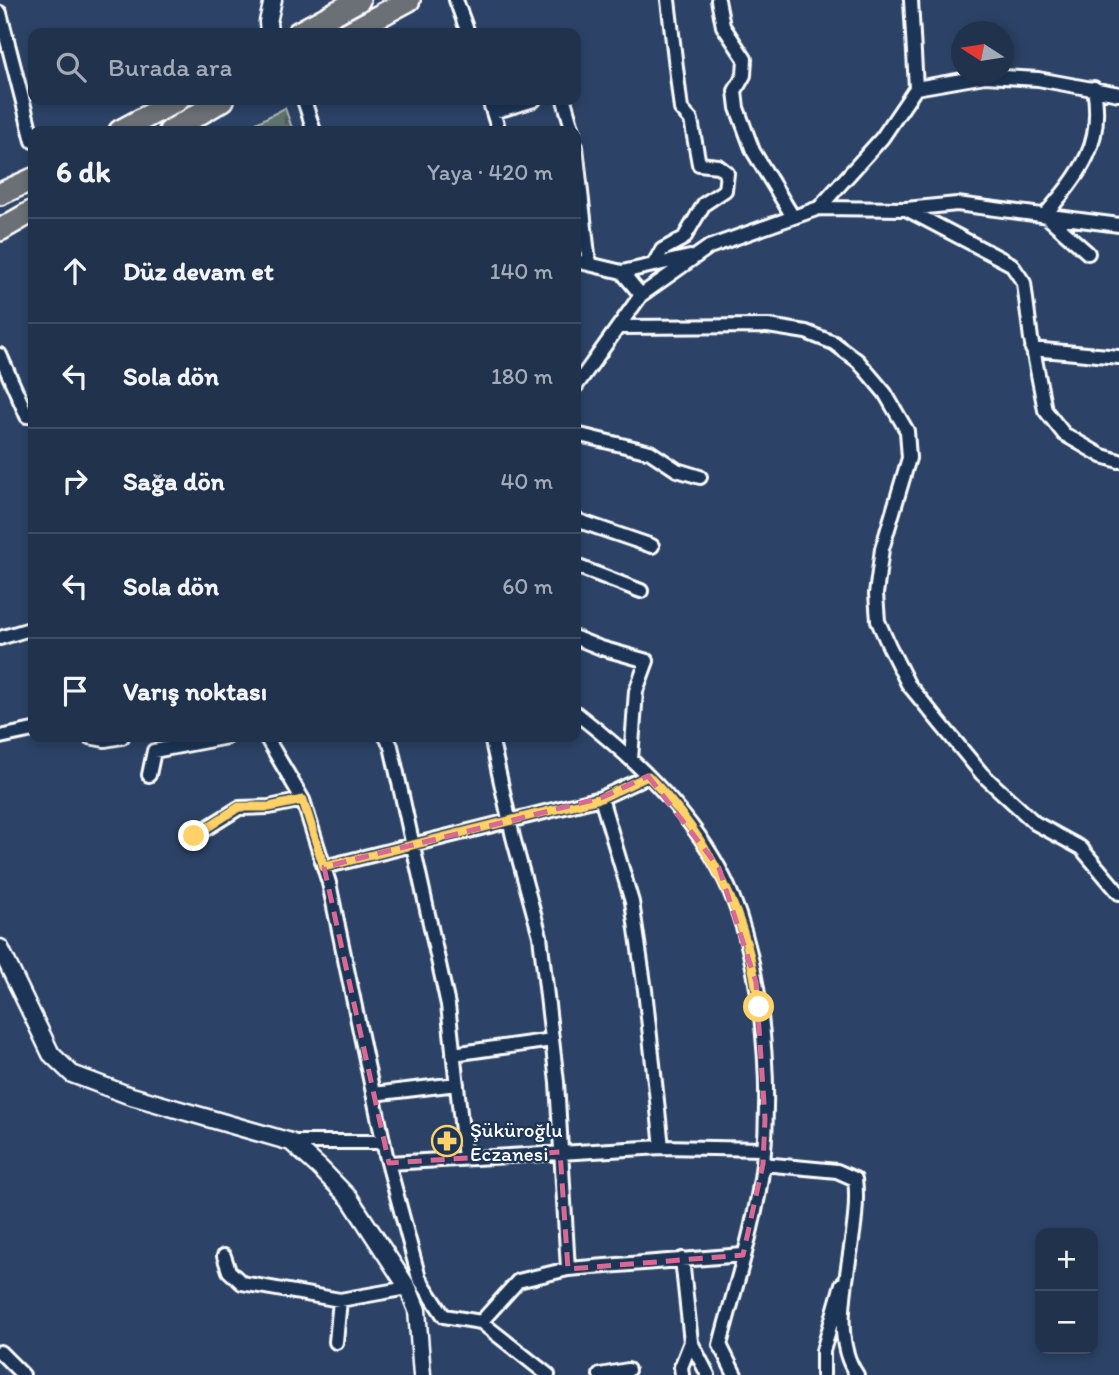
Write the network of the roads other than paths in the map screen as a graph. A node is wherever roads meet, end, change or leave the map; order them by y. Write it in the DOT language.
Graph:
graph roads {
  1 [pos="273,0"];
  2 [pos="359,0"];
  3 [pos="410,0"];
  4 [pos="456,0"];
  5 [pos="668,0"];
  6 [pos="718,0"];
  7 [pos="911,0"];
  8 [pos="0,13"];
  9 [pos="269,28"];
  10 [pos="307,28"];
  11 [pos="357,28"];
  12 [pos="466,28"];
  13 [pos="916,88"];
  14 [pos="1094,88"];
  15 [pos="1119,94"];
  16 [pos="169,105"];
  17 [pos="214,105"];
  18 [pos="306,105"];
  19 [pos="565,105"];
  20 [pos="491,106"];
  21 [pos="29,126"];
  22 [pos="129,126"];
  23 [pos="179,126"];
  24 [pos="312,126"];
  25 [pos="497,126"];
  26 [pos="572,126"];
  27 [pos="28,181"];
  28 [pos="0,194"];
  29 [pos="818,208"];
  30 [pos="906,209"];
  31 [pos="28,214"];
  32 [pos="1045,215"];
  33 [pos="793,217"];
  34 [pos="1119,225"];
  35 [pos="0,230"];
  36 [pos="581,243"];
  37 [pos="1088,253"];
  38 [pos="697,255"];
  39 [pos="582,262"];
  40 [pos="653,265"];
  41 [pos="622,272"];
  42 [pos="641,295"];
  43 [pos="619,327"];
  44 [pos="1032,349"];
  45 [pos="0,355"];
  46 [pos="1119,357"];
  47 [pos="581,379"];
  48 [pos="28,416"];
  49 [pos="581,435"];
  50 [pos="1119,461"];
  51 [pos="700,477"];
  52 [pos="581,522"];
  53 [pos="652,546"];
  54 [pos="581,568"];
  55 [pos="641,591"];
  56 [pos="28,630"];
  57 [pos="0,638"];
  58 [pos="581,640"];
  59 [pos="581,717"];
  60 [pos="28,731"];
  61 [pos="0,737"];
  62 [pos="202,742"];
  63 [pos="269,742"];
  64 [pos="387,742"];
  65 [pos="492,742"];
  66 [pos="631,759"];
  67 [pos="149,775"];
  68 [pos="648,776"];
  69 [pos="601,798"];
  70 [pos="303,800"];
  71 [pos="509,820"];
  72 [pos="194,836"];
  73 [pos="414,844"];
  74 [pos="324,867"];
  75 [pos="1119,893"];
  76 [pos="0,948"];
  77 [pos="552,1040"];
  78 [pos="453,1054"];
  79 [pos="457,1084"];
  80 [pos="373,1094"];
  81 [pos="291,1142"];
  82 [pos="383,1142"];
  83 [pos="662,1147"];
  84 [pos="763,1149"];
  85 [pos="560,1152"];
  86 [pos="465,1158"];
  87 [pos="389,1163"];
  88 [pos="762,1164"];
  89 [pos="743,1255"];
  90 [pos="224,1256"];
  91 [pos="682,1259"];
  92 [pos="568,1269"];
  93 [pos="849,1277"];
  94 [pos="408,1289"];
  95 [pos="340,1300"];
  96 [pos="481,1322"];
  97 [pos="336,1342"];
  98 [pos="691,1342"];
  99 [pos="0,1352"];
  100 [pos="628,1370"];
  101 [pos="23,1375"];
  102 [pos="422,1375"];
  103 [pos="548,1375"];
  104 [pos="600,1375"];
  105 [pos="682,1375"];
  106 [pos="708,1375"];
  107 [pos="735,1375"];
  108 [pos="823,1375"];
  109 [pos="857,1375"];
  1 -- 9 [label="street"];
  2 -- 10 [label="main road"];
  3 -- 11 [label="main road"];
  4 -- 12 [label="street"];
  5 -- 40 [label="street"];
  6 -- 33 [label="street"];
  7 -- 13 [label="street"];
  8 -- 21 [label="street"];
  13 -- 14 [label="street"];
  13 -- 29 [label="street"];
  14 -- 15 [label="street"];
  14 -- 32 [label="street"];
  16 -- 22 [label="main road"];
  17 -- 23 [label="main road"];
  18 -- 24 [label="street"];
  19 -- 26 [label="street"];
  20 -- 25 [label="street"];
  27 -- 28 [label="main road"];
  29 -- 30 [label="street"];
  29 -- 33 [label="street"];
  30 -- 32 [label="street"];
  30 -- 44 [label="street"];
  31 -- 35 [label="main road"];
  32 -- 34 [label="street"];
  32 -- 37 [label="street"];
  33 -- 38 [label="street"];
  36 -- 39 [label="street"];
  38 -- 40 [label="street"];
  38 -- 42 [label="street"];
  39 -- 41 [label="street"];
  40 -- 41 [label="street"];
  41 -- 42 [label="street"];
  42 -- 43 [label="street"];
  43 -- 47 [label="street"];
  43 -- 75 [label="street"];
  44 -- 46 [label="street"];
  44 -- 50 [label="street"];
  45 -- 48 [label="street"];
  49 -- 51 [label="street"];
  52 -- 53 [label="street"];
  54 -- 55 [label="street"];
  56 -- 57 [label="street"];
  58 -- 66 [label="street"];
  59 -- 66 [label="street"];
  60 -- 61 [label="street"];
  62 -- 67 [label="street"];
  63 -- 70 [label="street"];
  64 -- 73 [label="street"];
  65 -- 71 [label="street"];
  66 -- 68 [label="street"];
  68 -- 69 [label="street"];
  68 -- 84 [label="street"];
  69 -- 71 [label="street"];
  69 -- 83 [label="street"];
  70 -- 72 [label="street"];
  70 -- 74 [label="street"];
  71 -- 73 [label="street"];
  71 -- 77 [label="street"];
  73 -- 74 [label="street"];
  73 -- 78 [label="street"];
  74 -- 80 [label="street"];
  76 -- 81 [label="street"];
  77 -- 78 [label="street"];
  77 -- 85 [label="street"];
  78 -- 79 [label="street"];
  79 -- 80 [label="street"];
  79 -- 86 [label="street"];
  80 -- 82 [label="street"];
  81 -- 82 [label="street"];
  81 -- 94 [label="street"];
  82 -- 87 [label="street"];
  83 -- 84 [label="street"];
  83 -- 85 [label="street"];
  84 -- 88 [label="street"];
  85 -- 86 [label="street"];
  85 -- 92 [label="street"];
  86 -- 87 [label="street"];
  87 -- 96 [label="street"];
  88 -- 89 [label="street"];
  88 -- 93 [label="street"];
  89 -- 91 [label="street"];
  89 -- 107 [label="street"];
  90 -- 95 [label="street"];
  91 -- 92 [label="street"];
  91 -- 98 [label="street"];
  92 -- 96 [label="street"];
  93 -- 108 [label="street"];
  93 -- 109 [label="street"];
  94 -- 95 [label="street"];
  94 -- 102 [label="street"];
  95 -- 97 [label="street"];
  96 -- 103 [label="street"];
  98 -- 105 [label="street"];
  98 -- 106 [label="street"];
  99 -- 101 [label="street"];
  100 -- 104 [label="street"];
}
